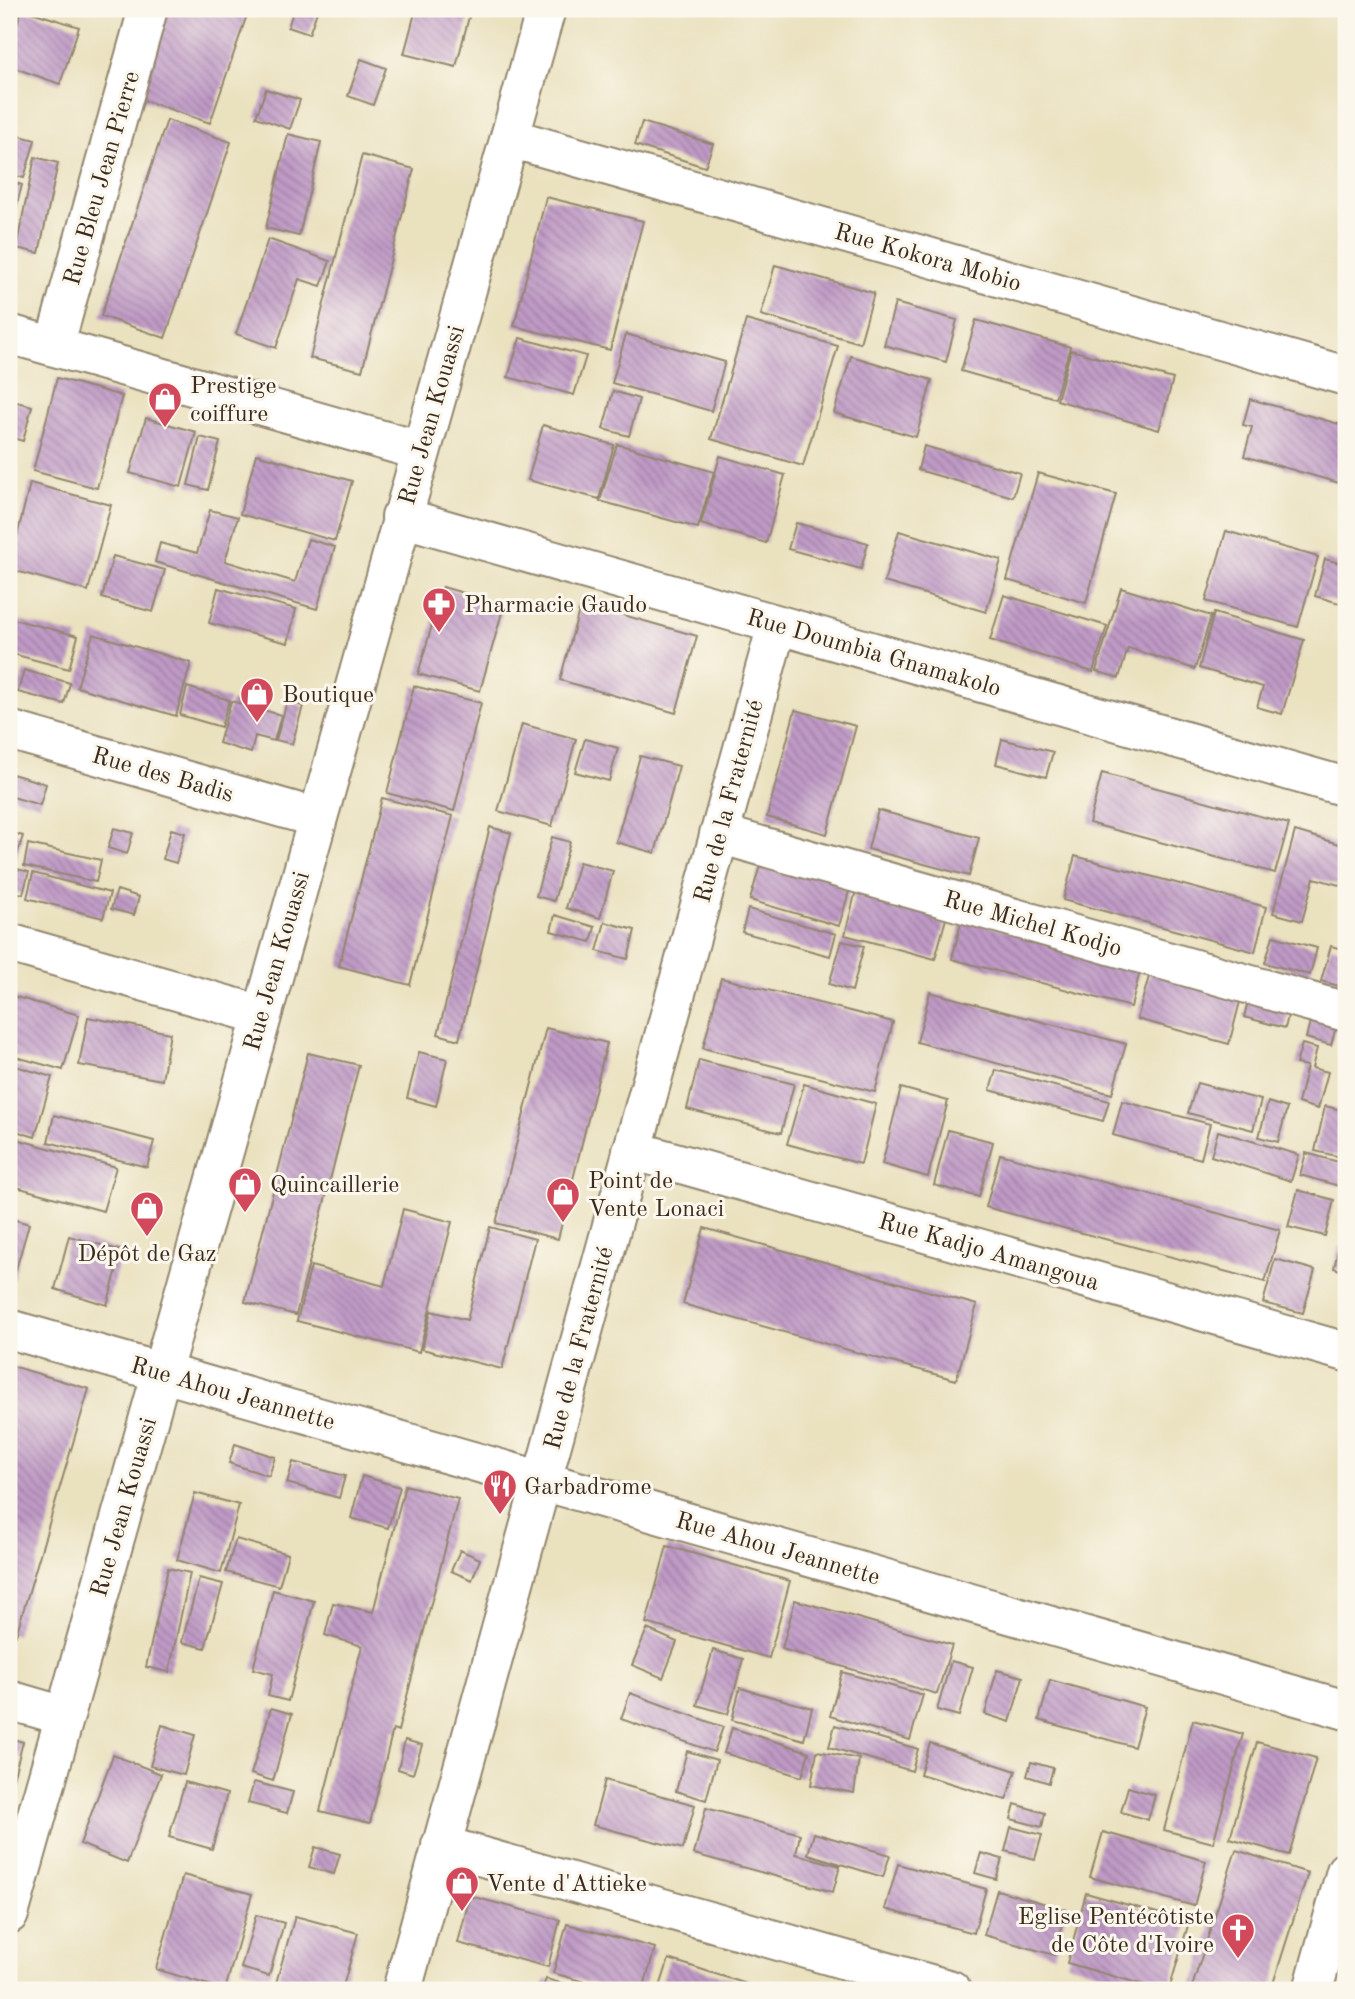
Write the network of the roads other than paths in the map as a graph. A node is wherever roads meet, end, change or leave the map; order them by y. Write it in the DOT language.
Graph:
graph roads {
  1 [pos="148,9"];
  2 [pos="546,9"];
  3 [pos="510,138"];
  4 [pos="9,334"];
  5 [pos="54,347"];
  6 [pos="1346,376"];
  7 [pos="421,452"];
  8 [pos="401,517"];
  9 [pos="777,625"];
  10 [pos="9,730"];
  11 [pos="1346,787"];
  12 [pos="317,818"];
  13 [pos="719,834"];
  14 [pos="9,943"];
  15 [pos="1346,1012"];
  16 [pos="261,1015"];
  17 [pos="632,1150"];
  18 [pos="9,1329"];
  19 [pos="1346,1352"];
  20 [pos="161,1372"];
  21 [pos="542,1480"];
  22 [pos="9,1700"];
  23 [pos="1346,1710"];
  24 [pos="64,1716"];
  25 [pos="441,1846"];
  26 [pos="1346,1871"];
  27 [pos="9,1914"];
  28 [pos="401,1990"];
  29 [pos="951,1990"];
  30 [pos="1313,1990"];
  1 -- 5 [label="street, Rue Bleu Jean Pierre"];
  2 -- 3 [label="street, Rue Jean Kouassi"];
  3 -- 6 [label="street, Rue Kokora Mobio"];
  3 -- 7 [label="street, Rue Jean Kouassi"];
  4 -- 5 [label="street"];
  5 -- 7 [label="street"];
  7 -- 8 [label="street, Rue Jean Kouassi"];
  8 -- 9 [label="street, Rue Doumbia Gnamakolo"];
  8 -- 12 [label="street, Rue Jean Kouassi"];
  9 -- 11 [label="street, Rue Doumbia Gnamakolo"];
  9 -- 13 [label="street, Rue de la Fraternité"];
  10 -- 12 [label="street, Rue des Badis"];
  12 -- 16 [label="street, Rue Jean Kouassi"];
  13 -- 15 [label="street, Rue Michel Kodjo"];
  13 -- 17 [label="street, Rue de la Fraternité"];
  14 -- 16 [label="street"];
  16 -- 20 [label="street, Rue Jean Kouassi"];
  17 -- 19 [label="street, Rue Kadjo Amangoua"];
  17 -- 21 [label="street, Rue de la Fraternité"];
  18 -- 20 [label="street, Rue Ahou Jeannette"];
  20 -- 21 [label="street, Rue Ahou Jeannette"];
  20 -- 24 [label="street, Rue Jean Kouassi"];
  21 -- 23 [label="street, Rue Ahou Jeannette"];
  21 -- 25 [label="street, Rue de la Fraternité"];
  22 -- 24 [label="street"];
  24 -- 27 [label="street, Rue Jean Kouassi"];
  25 -- 28 [label="street, Rue de la Fraternité"];
  25 -- 29 [label="street"];
  26 -- 30 [label="street"];
}
